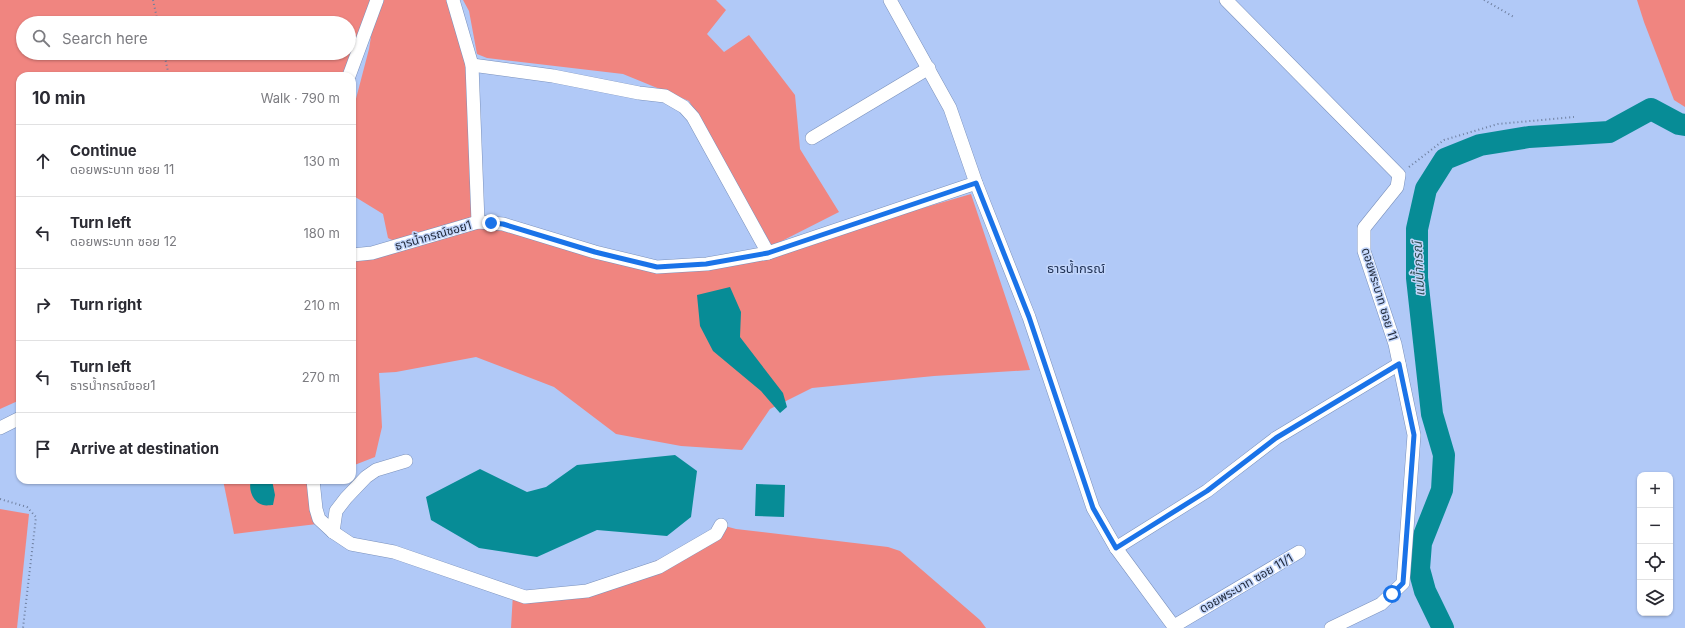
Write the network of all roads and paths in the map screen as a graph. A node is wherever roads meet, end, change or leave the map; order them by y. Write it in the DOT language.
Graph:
graph roads {
  1 [pos="153,0"];
  2 [pos="377,0"];
  3 [pos="453,0"];
  4 [pos="890,0"];
  5 [pos="1226,0"];
  6 [pos="1484,0"];
  7 [pos="156,16"];
  8 [pos="1514,16"];
  9 [pos="356,57"];
  10 [pos="166,60"];
  11 [pos="355,60"];
  12 [pos="472,65"];
  13 [pos="929,68"];
  14 [pos="168,72"];
  15 [pos="350,72"];
  16 [pos="1574,117"];
  17 [pos="812,138"];
  18 [pos="1398,175"];
  19 [pos="976,183"];
  20 [pos="478,222"];
  21 [pos="768,253"];
  22 [pos="356,255"];
  23 [pos="1399,364"];
  24 [pos="16,420"];
  25 [pos="0,428"];
  26 [pos="406,461"];
  27 [pos="313,484"];
  28 [pos="0,499"];
  29 [pos="721,525"];
  30 [pos="333,532"];
  31 [pos="1116,548"];
  32 [pos="1299,552"];
  33 [pos="1174,627"];
  34 [pos="23,628"];
  35 [pos="1331,628"];
  1 -- 7 [label="path"];
  2 -- 9 [label="street"];
  3 -- 12 [label="street"];
  4 -- 13 [label="street"];
  5 -- 18 [label="street"];
  6 -- 8 [label="path"];
  10 -- 14 [label="path"];
  11 -- 15 [label="street"];
  12 -- 20 [label="street"];
  12 -- 21 [label="street"];
  13 -- 17 [label="street"];
  13 -- 19 [label="street"];
  16 -- 18 [label="path"];
  18 -- 23 [label="street, ดอยพระบาท ซอย 11"];
  19 -- 21 [label="street, ธารน้ำกรณ์ซอย1"];
  19 -- 31 [label="street"];
  20 -- 21 [label="street, ธารน้ำกรณ์ซอย1"];
  20 -- 22 [label="street, ธารน้ำกรณ์ซอย1"];
  23 -- 31 [label="street"];
  23 -- 35 [label="street, ดอยพระบาท ซอย 11"];
  24 -- 25 [label="street"];
  26 -- 30 [label="street"];
  27 -- 30 [label="street"];
  28 -- 34 [label="path"];
  29 -- 30 [label="street"];
  31 -- 33 [label="street"];
  32 -- 33 [label="street, ดอยพระบาท ซอย 11/1"];
}
